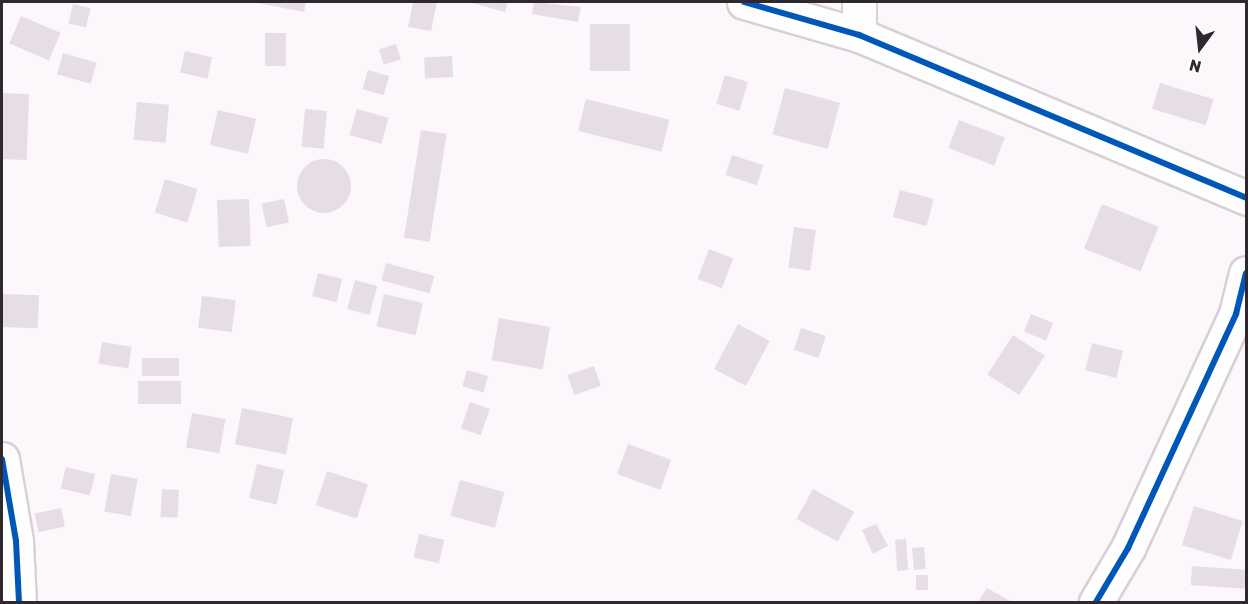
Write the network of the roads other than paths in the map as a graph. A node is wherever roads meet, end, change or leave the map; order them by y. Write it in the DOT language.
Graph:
graph roads {
  1 [pos="744,2"];
  2 [pos="859,2"];
  3 [pos="859,35"];
  4 [pos="1246,198"];
  5 [pos="1246,273"];
  6 [pos="2,459"];
  7 [pos="20,603"];
  8 [pos="1096,603"];
  1 -- 3 [label="street"];
  2 -- 3 [label="street"];
  3 -- 4 [label="street"];
  5 -- 8 [label="street"];
  6 -- 7 [label="street"];
}
